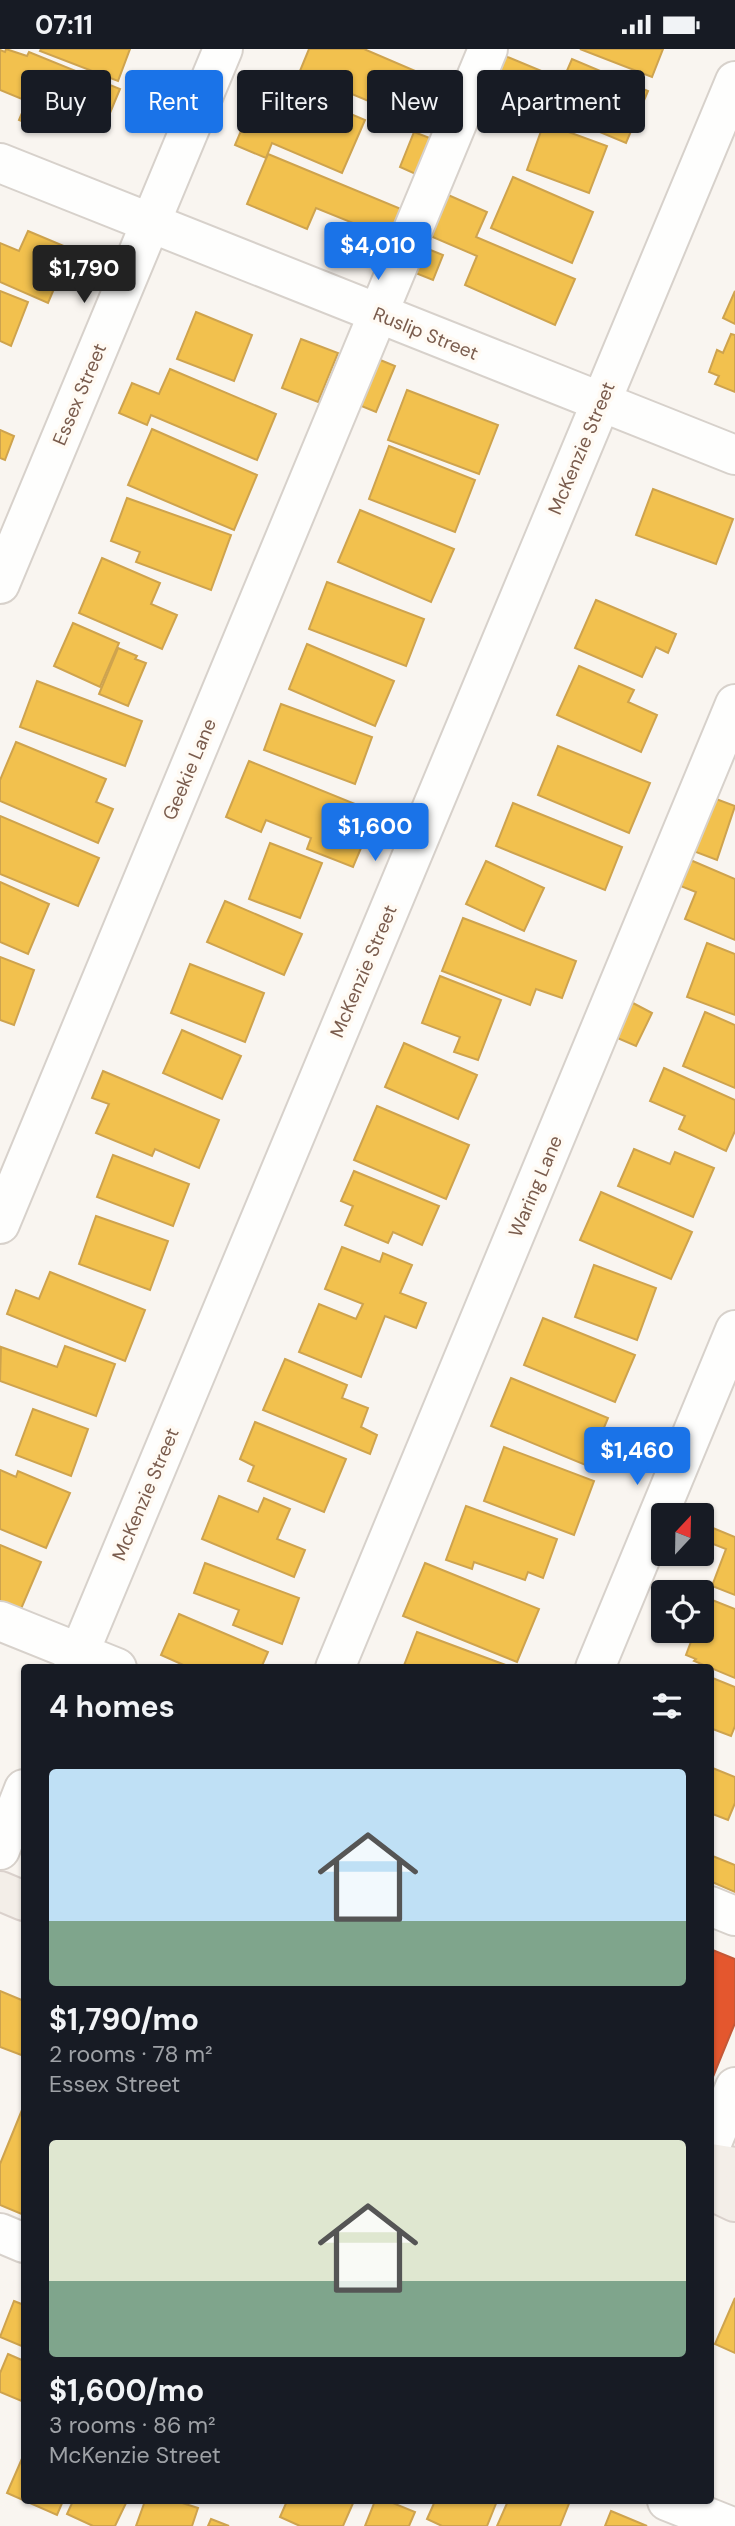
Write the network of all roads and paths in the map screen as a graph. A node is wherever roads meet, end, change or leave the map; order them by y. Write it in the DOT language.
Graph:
graph roads {
  1 [pos="223,49"];
  2 [pos="488,49"];
  3 [pos="735,81"];
  4 [pos="0,163"];
  5 [pos="150,223"];
  6 [pos="378,313"];
  7 [pos="600,401"];
  8 [pos="735,455"];
  9 [pos="0,585"];
  10 [pos="735,703"];
  11 [pos="0,1224"];
  12 [pos="735,1330"];
  13 [pos="0,1621"];
  14 [pos="76,1660"];
  15 [pos="96,1664"];
  16 [pos="337,1664"];
  17 [pos="597,1664"];
  18 [pos="21,1797"];
  19 [pos="0,1850"];
  20 [pos="0,1891"];
  21 [pos="21,1900"];
  22 [pos="714,1908"];
  23 [pos="735,1916"];
  24 [pos="735,2087"];
  25 [pos="714,2138"];
  26 [pos="714,2164"];
  27 [pos="735,2167"];
  28 [pos="714,2192"];
  29 [pos="735,2202"];
  30 [pos="0,2233"];
  31 [pos="21,2242"];
  32 [pos="675,2504"];
  33 [pos="730,2526"];
  1 -- 5 [label="street, Essex Street"];
  2 -- 6 [label="street, Geekie Lane"];
  3 -- 7 [label="street, McKenzie Street"];
  4 -- 5 [label="street, Ruslip Street"];
  5 -- 6 [label="street, Ruslip Street"];
  5 -- 9 [label="street, Essex Street"];
  6 -- 7 [label="street, Ruslip Street"];
  6 -- 11 [label="street, Geekie Lane"];
  7 -- 8 [label="street, Ruslip Street"];
  7 -- 14 [label="street, McKenzie Street"];
  10 -- 16 [label="street, Waring Lane"];
  12 -- 17 [label="street"];
  13 -- 14 [label="street"];
  14 -- 15 [label="street"];
  18 -- 19 [label="street"];
  20 -- 21 [label="main road"];
  22 -- 23 [label="street"];
  24 -- 25 [label="street"];
  26 -- 27 [label="main road"];
  28 -- 29 [label="main road"];
  30 -- 31 [label="street"];
  32 -- 33 [label="street"];
}
